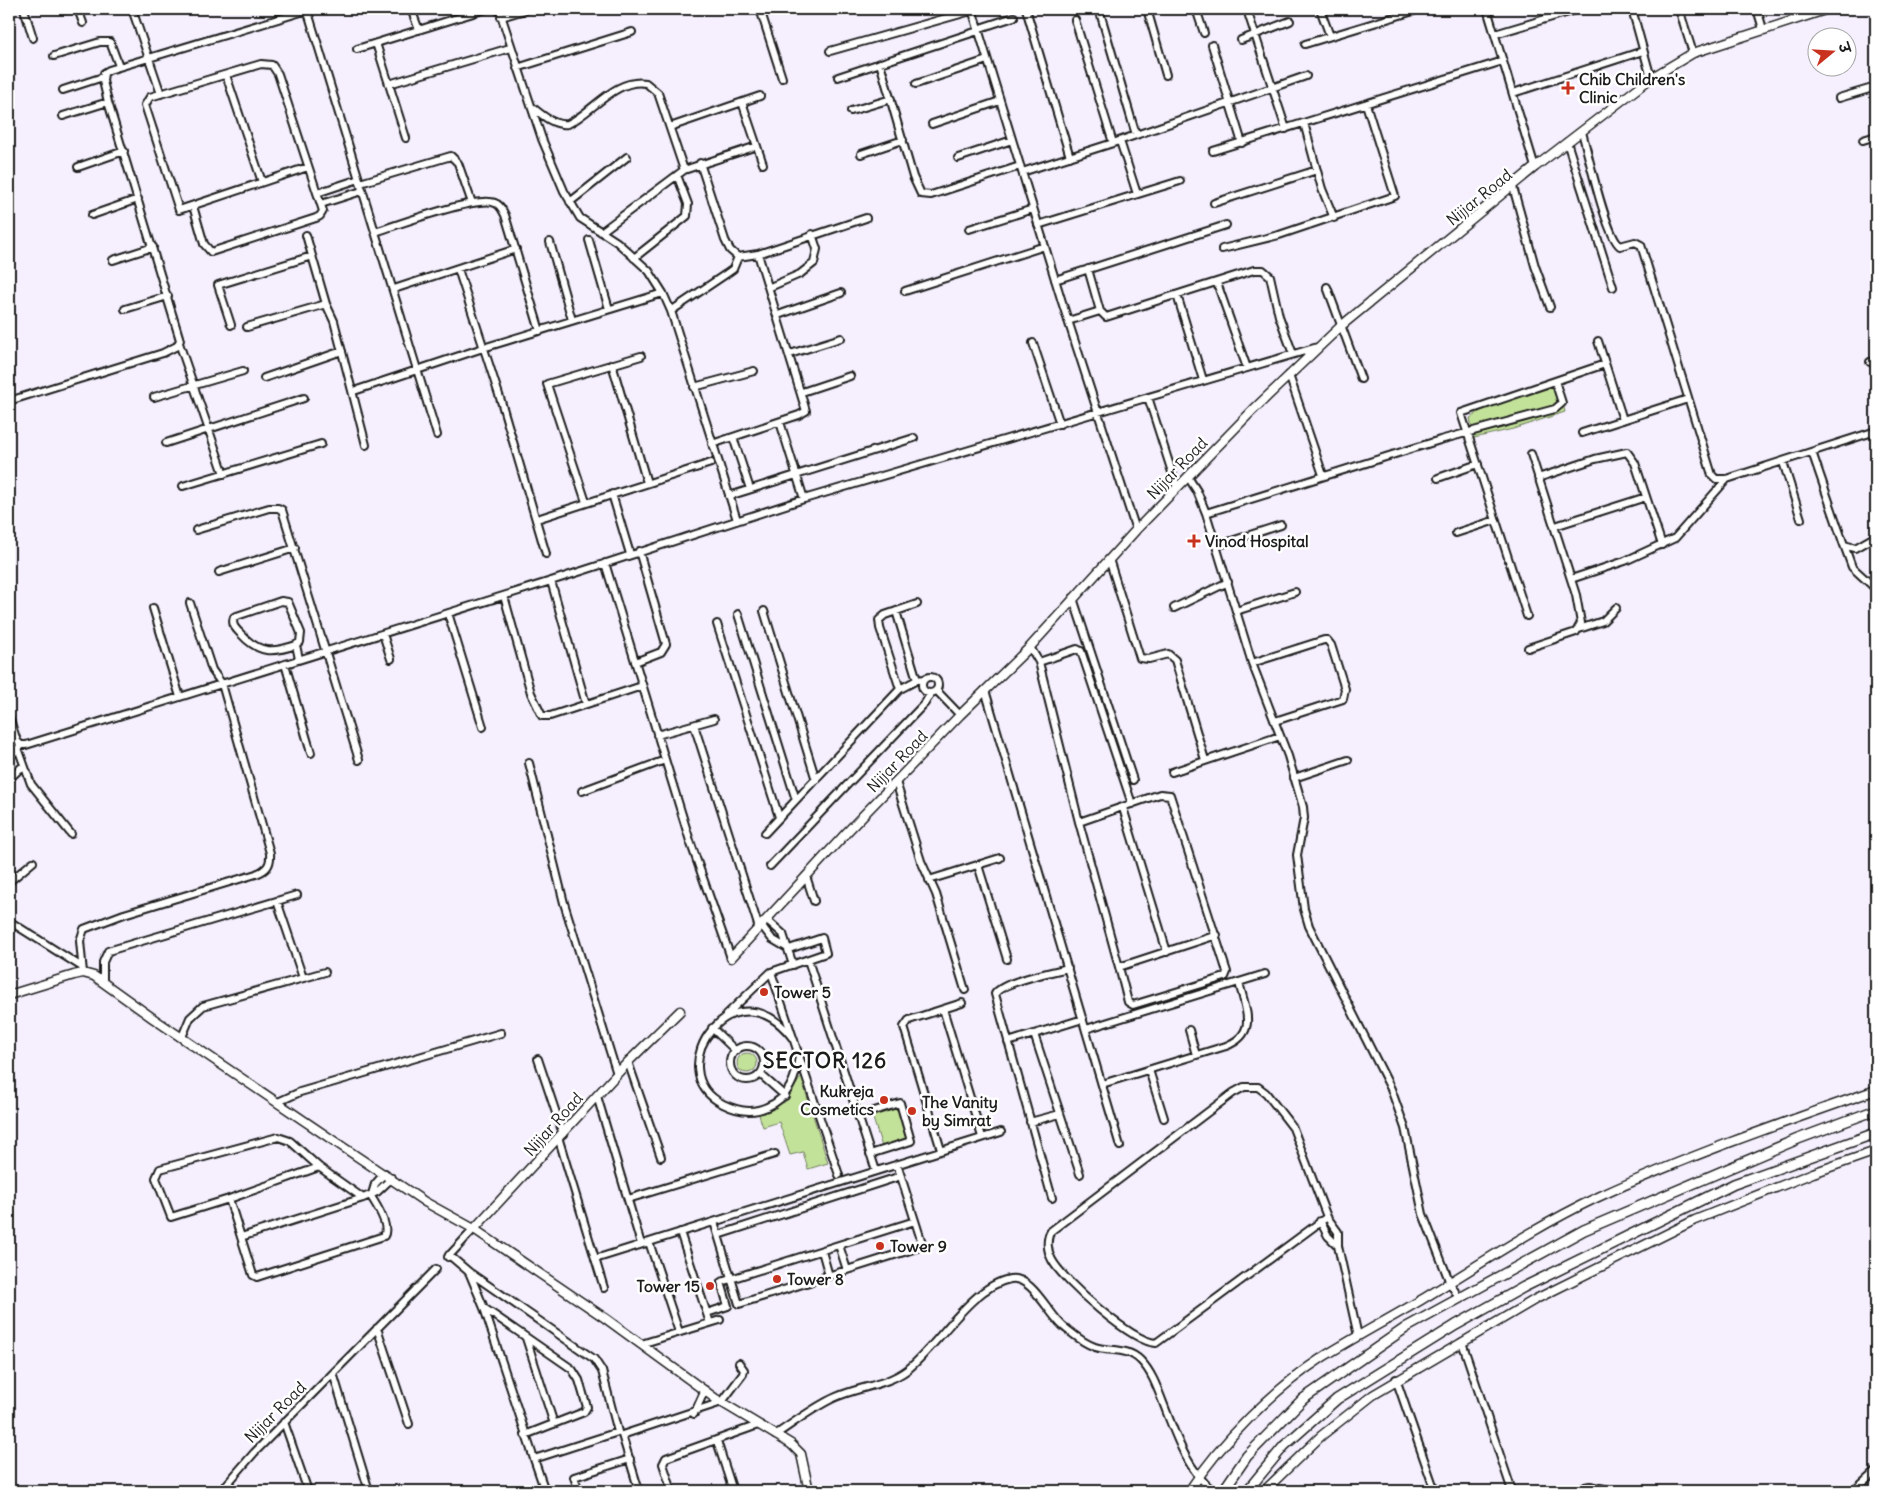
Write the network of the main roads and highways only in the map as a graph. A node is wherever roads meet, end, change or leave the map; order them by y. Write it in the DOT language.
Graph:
graph roads {
  1 [pos="1876,1110"];
  2 [pos="1876,1133"];
  3 [pos="1223,1491"];
  4 [pos="1246,1491"];
  1 -- 3 [label="main road"];
  2 -- 4 [label="main road"];
}
